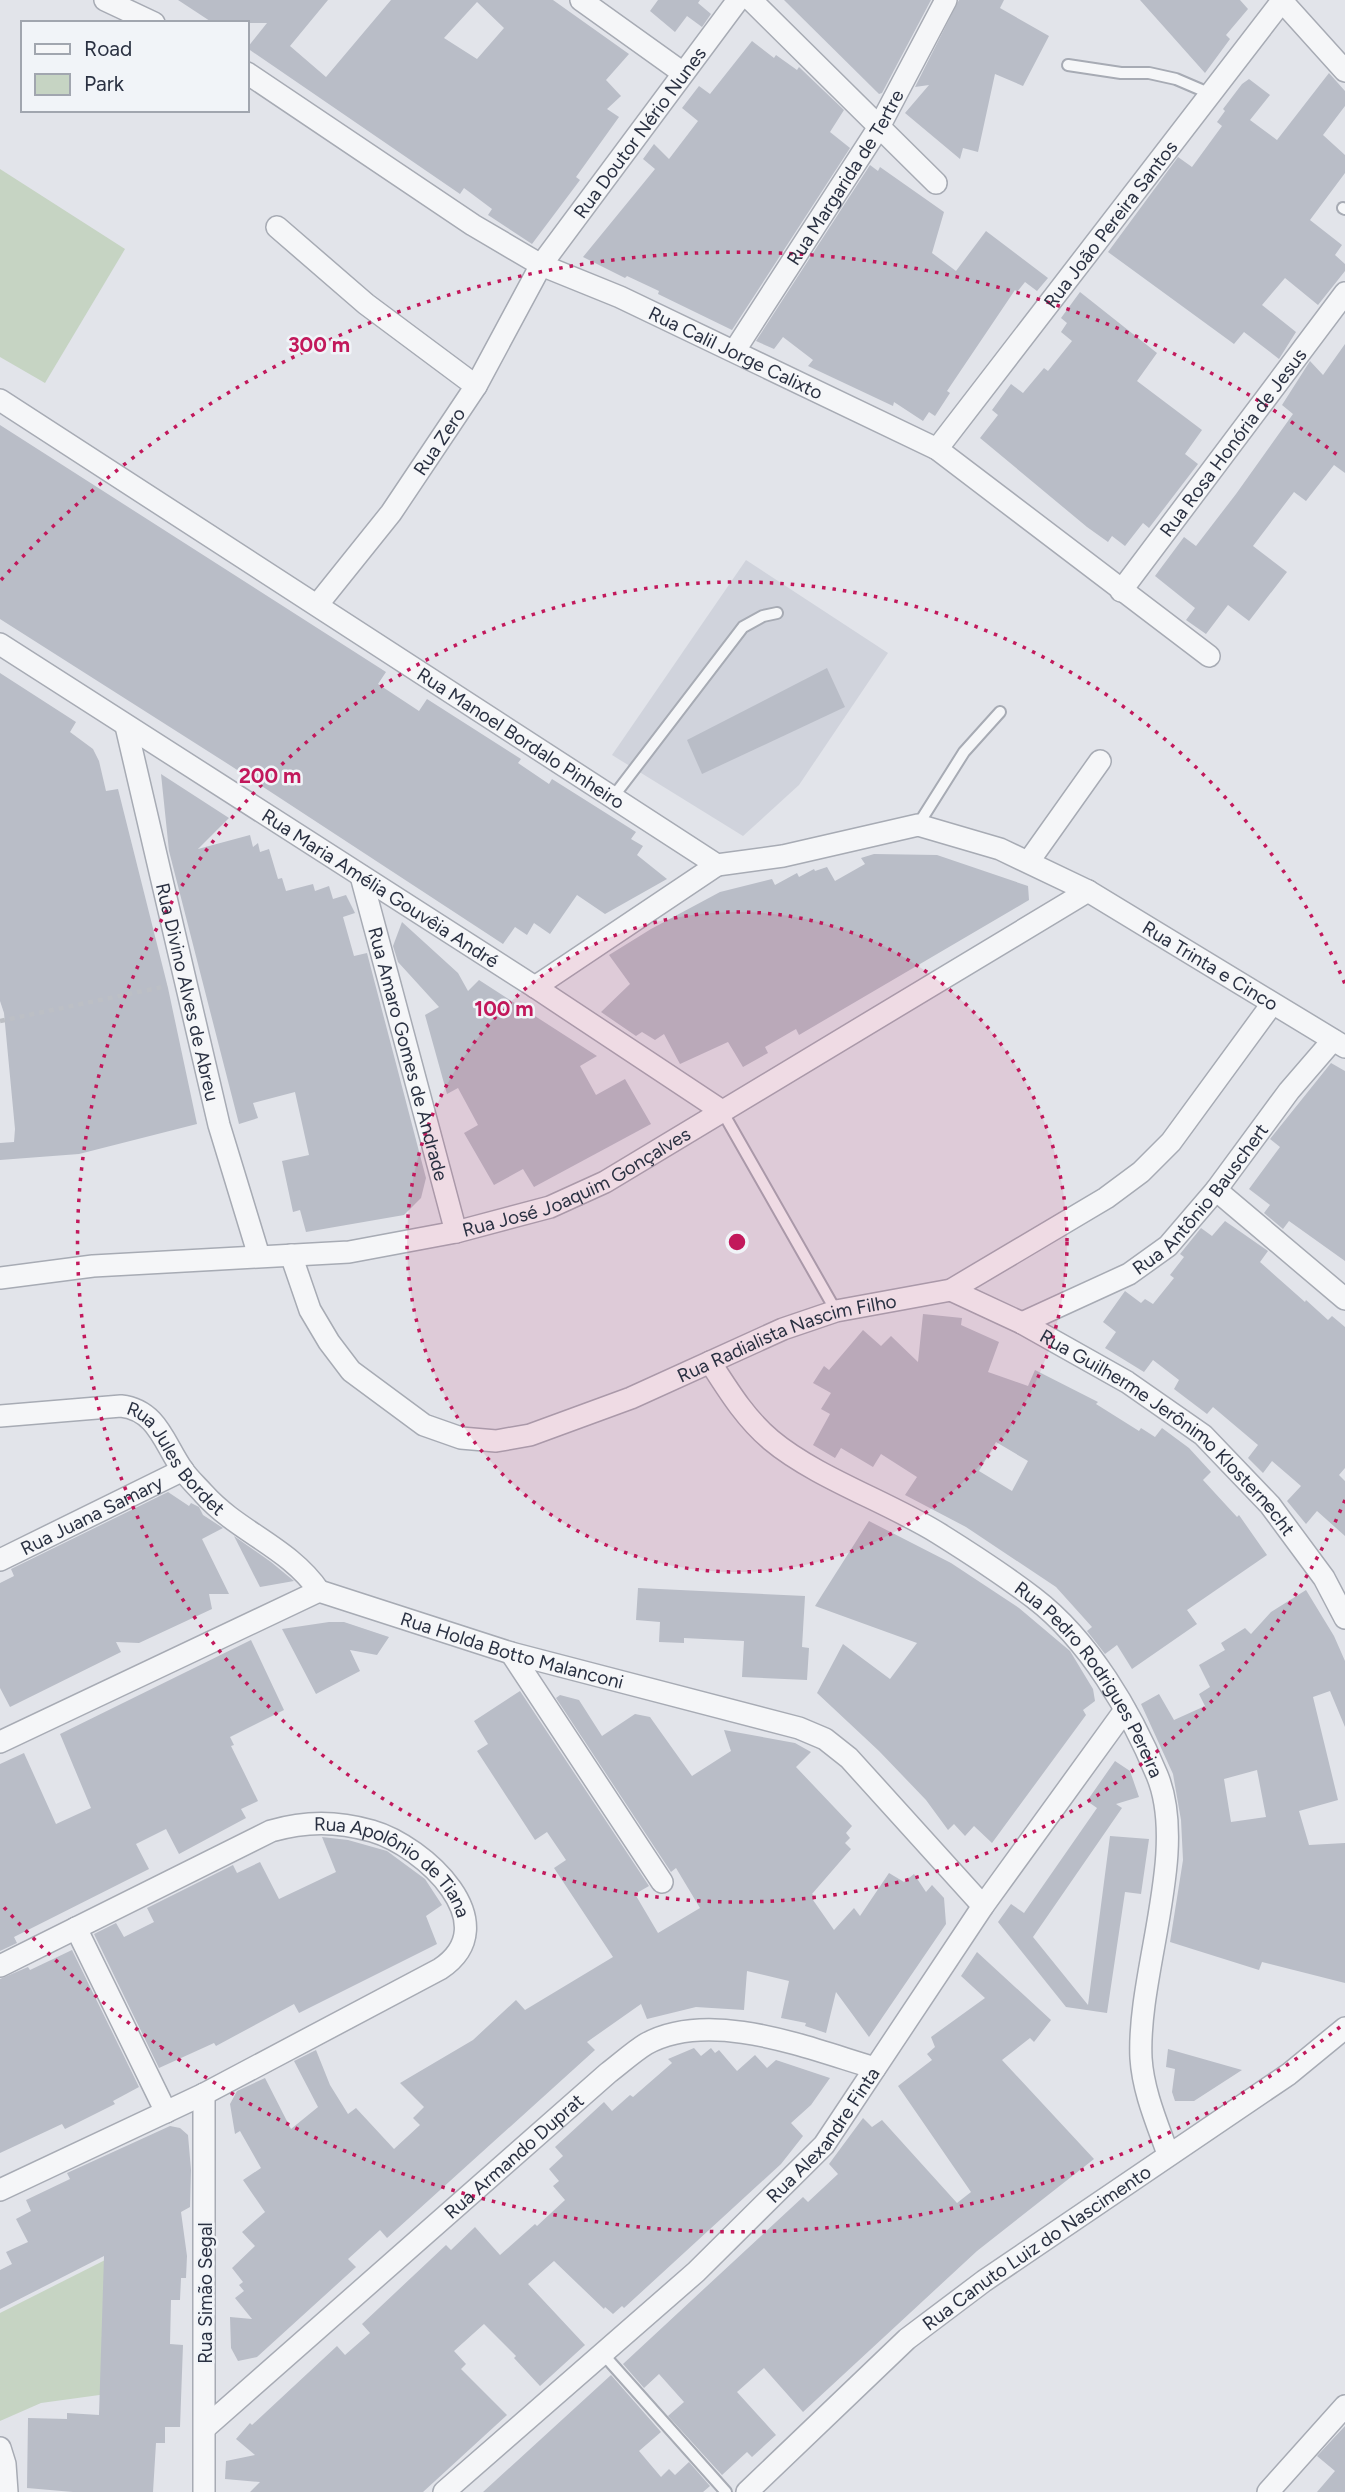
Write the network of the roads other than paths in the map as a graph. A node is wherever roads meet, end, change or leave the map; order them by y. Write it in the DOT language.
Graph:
graph roads {
  1 [pos="105,0"];
  2 [pos="580,0"];
  3 [pos="738,0"];
  4 [pos="751,0"];
  5 [pos="946,0"];
  6 [pos="1282,1"];
  7 [pos="150,21"];
  8 [pos="1068,65"];
  9 [pos="1345,71"];
  10 [pos="248,73"];
  11 [pos="683,73"];
  12 [pos="1211,94"];
  13 [pos="879,127"];
  14 [pos="936,183"];
  15 [pos="277,227"];
  16 [pos="541,265"];
  17 [pos="1345,293"];
  18 [pos="735,350"];
  19 [pos="476,386"];
  20 [pos="0,400"];
  21 [pos="937,449"];
  22 [pos="1121,591"];
  23 [pos="318,604"];
  24 [pos="778,613"];
  25 [pos="0,644"];
  26 [pos="1209,656"];
  27 [pos="1000,712"];
  28 [pos="126,726"];
  29 [pos="1100,761"];
  30 [pos="613,797"];
  31 [pos="918,825"];
  32 [pos="1029,861"];
  33 [pos="717,865"];
  34 [pos="362,876"];
  35 [pos="1088,891"];
  36 [pos="535,987"];
  37 [pos="1272,1004"];
  38 [pos="1339,1044"];
  39 [pos="722,1111"];
  40 [pos="1216,1190"];
  41 [pos="456,1232"];
  42 [pos="291,1255"];
  43 [pos="259,1256"];
  44 [pos="0,1278"];
  45 [pos="951,1290"];
  46 [pos="1345,1299"];
  47 [pos="836,1311"];
  48 [pos="1022,1323"];
  49 [pos="710,1362"];
  50 [pos="0,1416"];
  51 [pos="183,1470"];
  52 [pos="0,1560"];
  53 [pos="319,1591"];
  54 [pos="1345,1618"];
  55 [pos="510,1653"];
  56 [pos="1125,1710"];
  57 [pos="0,1742"];
  58 [pos="662,1882"];
  59 [pos="983,1906"];
  60 [pos="76,1928"];
  61 [pos="0,1966"];
  62 [pos="1345,2028"];
  63 [pos="875,2068"];
  64 [pos="204,2094"];
  65 [pos="166,2112"];
  66 [pos="1168,2154"];
  67 [pos="0,2190"];
  68 [pos="604,2354"];
  69 [pos="1345,2406"];
  70 [pos="206,2427"];
  71 [pos="0,2448"];
  72 [pos="7,2492"];
  73 [pos="204,2492"];
  74 [pos="444,2492"];
  75 [pos="726,2492"];
  76 [pos="747,2492"];
  77 [pos="1268,2492"];
  1 -- 7 [label="street"];
  2 -- 11 [label="street"];
  3 -- 11 [label="street, Rua Doutor Nério Nunes"];
  4 -- 13 [label="street"];
  5 -- 13 [label="street, Rua Margarida de Tertre"];
  6 -- 9 [label="street"];
  6 -- 12 [label="street, Rua João Pereira Santos"];
  8 -- 12 [label="lane"];
  10 -- 16 [label="street, Rua Calil Jorge Calixto"];
  11 -- 16 [label="street, Rua Doutor Nério Nunes"];
  12 -- 21 [label="street, Rua João Pereira Santos"];
  13 -- 14 [label="street"];
  13 -- 18 [label="street, Rua Margarida de Tertre"];
  15 -- 19 [label="street"];
  16 -- 18 [label="street, Rua Calil Jorge Calixto"];
  16 -- 19 [label="street, Rua Zero"];
  17 -- 22 [label="street, Rua Rosa Honória de Jesus"];
  18 -- 21 [label="street, Rua Calil Jorge Calixto"];
  19 -- 23 [label="street, Rua Zero"];
  20 -- 23 [label="street, Rua Manoel Bordalo Pinheiro"];
  21 -- 22 [label="street, Rua Calil Jorge Calixto"];
  22 -- 26 [label="street, Rua Calil Jorge Calixto"];
  23 -- 30 [label="street, Rua Manoel Bordalo Pinheiro"];
  24 -- 30 [label="lane"];
  25 -- 28 [label="street, Rua Maria Amélia Gouvêia André"];
  27 -- 31 [label="lane"];
  28 -- 34 [label="street, Rua Maria Amélia Gouvêia André"];
  28 -- 43 [label="street, Rua Divino Alves de Abreu"];
  29 -- 32 [label="street"];
  30 -- 33 [label="street, Rua Manoel Bordalo Pinheiro"];
  31 -- 32 [label="street"];
  31 -- 33 [label="street"];
  32 -- 35 [label="street"];
  33 -- 36 [label="street"];
  34 -- 36 [label="street, Rua Maria Amélia Gouvêia André"];
  34 -- 41 [label="street, Rua Amaro Gomes de Andrade"];
  35 -- 37 [label="street, Rua Trinta e Cinco"];
  35 -- 39 [label="street, Rua José Joaquim Gonçalves"];
  36 -- 39 [label="street, Rua Maria Amélia Gouvêia André"];
  37 -- 38 [label="street, Rua Trinta e Cinco"];
  37 -- 45 [label="street, Rua Radialista Nascim Filho"];
  38 -- 40 [label="street, Rua Antônio Bauschert"];
  39 -- 41 [label="street, Rua José Joaquim Gonçalves"];
  39 -- 47 [label="lane"];
  40 -- 46 [label="street"];
  40 -- 48 [label="street, Rua Antônio Bauschert"];
  41 -- 42 [label="street, Rua José Joaquim Gonçalves"];
  42 -- 43 [label="street, Rua José Joaquim Gonçalves"];
  42 -- 49 [label="street, Rua Radialista Nascim Filho"];
  43 -- 44 [label="street, Rua José Joaquim Gonçalves"];
  45 -- 47 [label="street, Rua Radialista Nascim Filho"];
  45 -- 48 [label="street, Rua Guilherme Jerônimo Klosternecht"];
  47 -- 49 [label="street, Rua Radialista Nascim Filho"];
  48 -- 54 [label="street, Rua Guilherme Jerônimo Klosternecht"];
  49 -- 56 [label="street, Rua Pedro Rodrigues Pereira"];
  50 -- 51 [label="street, Rua Jules Bordet"];
  51 -- 52 [label="street, Rua Juana Samary"];
  51 -- 53 [label="street, Rua Jules Bordet"];
  53 -- 55 [label="street, Rua Holda Botto Malanconi"];
  53 -- 57 [label="street"];
  55 -- 58 [label="street"];
  55 -- 59 [label="street, Rua Holda Botto Malanconi"];
  56 -- 59 [label="street, Rua Alexandre Finta"];
  56 -- 66 [label="street, Rua Pedro Rodrigues Pereira"];
  59 -- 63 [label="street, Rua Alexandre Finta"];
  60 -- 61 [label="street, Rua Apolônio de Tiana"];
  60 -- 64 [label="street, Rua Apolônio de Tiana"];
  60 -- 65 [label="street"];
  62 -- 66 [label="street, Rua Canuto Luiz do Nascimento"];
  63 -- 68 [label="street, Rua Alexandre Finta"];
  63 -- 70 [label="street, Rua Armando Duprat"];
  64 -- 65 [label="street, Rua Apolônio de Tiana"];
  64 -- 70 [label="street, Rua Simão Segal"];
  65 -- 67 [label="street, Rua Apolônio de Tiana"];
  66 -- 76 [label="street, Rua Canuto Luiz do Nascimento"];
  68 -- 74 [label="street, Rua Alexandre Finta"];
  68 -- 75 [label="lane"];
  69 -- 77 [label="street"];
  70 -- 73 [label="street, Rua Simão Segal"];
  71 -- 72 [label="street"];
}
